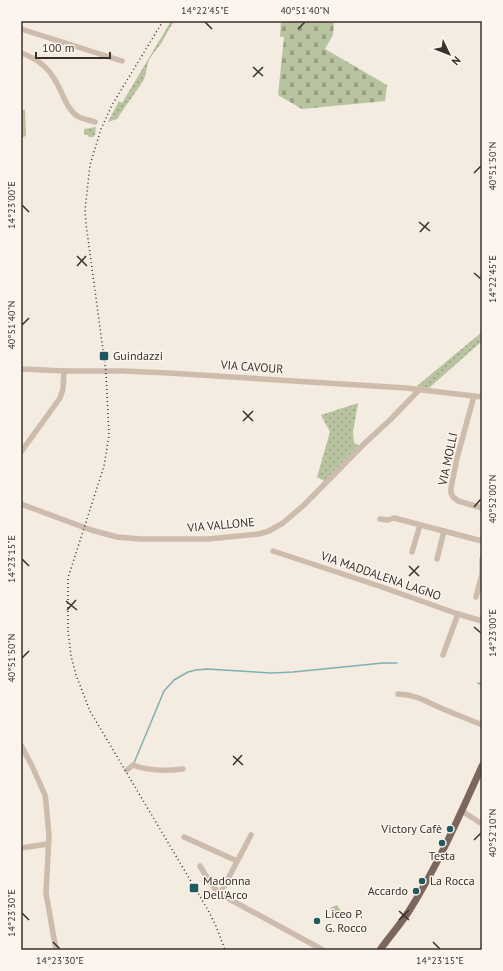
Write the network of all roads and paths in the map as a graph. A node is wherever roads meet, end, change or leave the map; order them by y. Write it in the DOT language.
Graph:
graph roads {
  1 [pos="21,29"];
  2 [pos="21,53"];
  3 [pos="122,61"];
  4 [pos="94,122"];
  5 [pos="21,369"];
  6 [pos="64,371"];
  7 [pos="420,389"];
  8 [pos="474,396"];
  9 [pos="482,396"];
  10 [pos="21,452"];
  11 [pos="21,504"];
  12 [pos="482,508"];
  13 [pos="380,519"];
  14 [pos="420,524"];
  15 [pos="444,531"];
  16 [pos="482,541"];
  17 [pos="273,551"];
  18 [pos="412,552"];
  19 [pos="482,558"];
  20 [pos="437,559"];
  21 [pos="476,597"];
  22 [pos="458,614"];
  23 [pos="482,621"];
  24 [pos="443,655"];
  25 [pos="398,694"];
  26 [pos="482,725"];
  27 [pos="21,744"];
  28 [pos="482,766"];
  29 [pos="183,769"];
  30 [pos="127,770"];
  31 [pos="462,811"];
  32 [pos="482,824"];
  33 [pos="251,836"];
  34 [pos="184,837"];
  35 [pos="48,844"];
  36 [pos="21,848"];
  37 [pos="237,861"];
  38 [pos="200,866"];
  39 [pos="220,894"];
  40 [pos="56,950"];
  41 [pos="323,950"];
  42 [pos="380,950"];
  1 -- 3 [label="street"];
  2 -- 4 [label="street"];
  5 -- 6 [label="street, VIA CAVOUR"];
  6 -- 7 [label="street, VIA CAVOUR"];
  6 -- 10 [label="street"];
  7 -- 8 [label="street, VIA CAVOUR"];
  7 -- 11 [label="street, VIA VALLONE"];
  8 -- 9 [label="street, VIA CAVOUR"];
  8 -- 12 [label="street, VIA MOLLI"];
  13 -- 14 [label="street"];
  14 -- 15 [label="street"];
  14 -- 18 [label="street"];
  15 -- 16 [label="street"];
  15 -- 20 [label="street"];
  17 -- 22 [label="street, VIA MADDALENA LAGNO"];
  19 -- 21 [label="street"];
  22 -- 23 [label="street, VIA MADDALENA LAGNO"];
  22 -- 24 [label="street"];
  25 -- 26 [label="street"];
  27 -- 35 [label="street"];
  28 -- 31 [label="main road"];
  29 -- 30 [label="street"];
  31 -- 32 [label="street"];
  31 -- 42 [label="main road"];
  33 -- 37 [label="street"];
  34 -- 37 [label="street"];
  35 -- 36 [label="street"];
  35 -- 40 [label="street"];
  37 -- 39 [label="street"];
  38 -- 39 [label="street"];
  39 -- 41 [label="street"];
}
